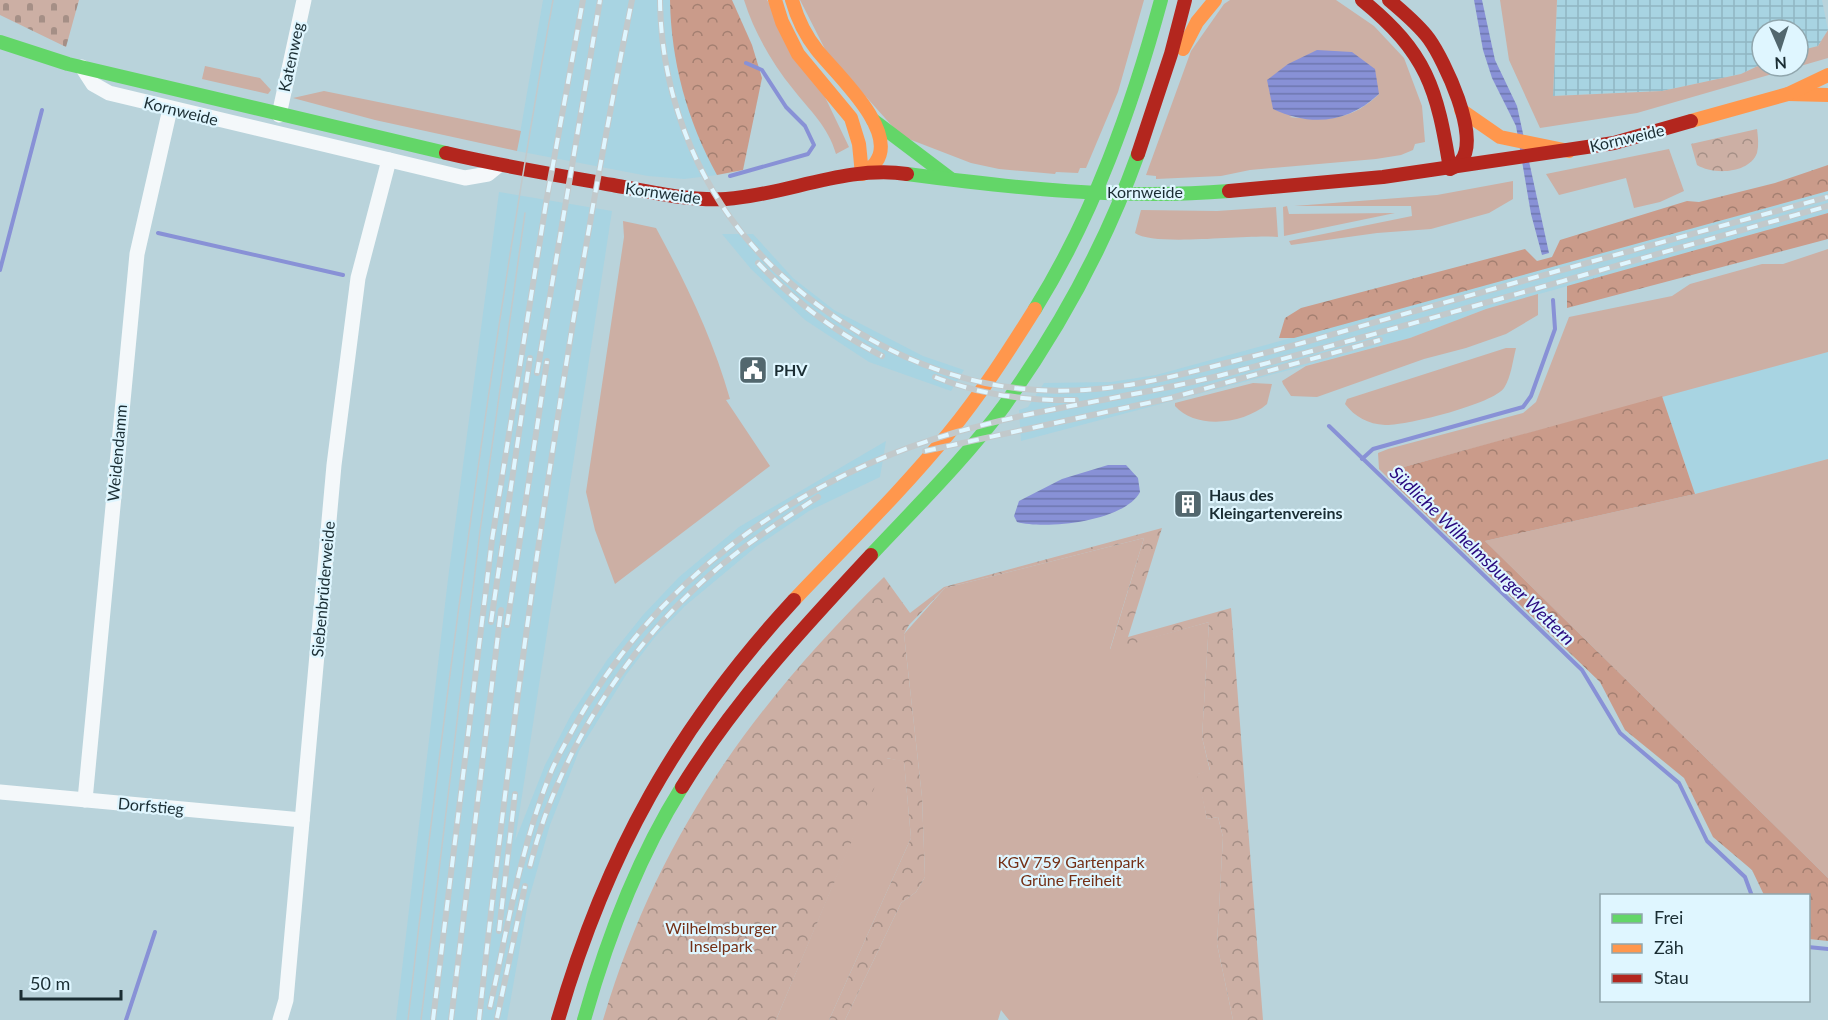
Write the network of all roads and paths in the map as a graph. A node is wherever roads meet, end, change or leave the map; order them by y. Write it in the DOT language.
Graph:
graph roads {
  1 [pos="304,0"];
  2 [pos="775,0"];
  3 [pos="792,0"];
  4 [pos="1161,0"];
  5 [pos="1185,0"];
  6 [pos="1215,0"];
  7 [pos="1362,0"];
  8 [pos="1389,0"];
  9 [pos="0,42"];
  10 [pos="0,56"];
  11 [pos="75,65"];
  12 [pos="1828,75"];
  13 [pos="1162,85"];
  14 [pos="1788,94"];
  15 [pos="1828,95"];
  16 [pos="170,109"];
  17 [pos="1461,110"];
  18 [pos="279,115"];
  19 [pos="873,120"];
  20 [pos="1538,149"];
  21 [pos="389,160"];
  22 [pos="499,165"];
  23 [pos="1450,169"];
  24 [pos="862,174"];
  25 [pos="951,179"];
  26 [pos="0,792"];
  27 [pos="85,800"];
  28 [pos="302,820"];
  29 [pos="280,1020"];
  30 [pos="558,1020"];
  31 [pos="584,1020"];
  1 -- 18 [label="street, Katenweg"];
  2 -- 24 [label="main road"];
  3 -- 19 [label="main road"];
  4 -- 30 [label="main road"];
  5 -- 13 [label="main road"];
  6 -- 13 [label="main road"];
  7 -- 23 [label="main road"];
  8 -- 17 [label="main road"];
  9 -- 11 [label="main road, Kornweide"];
  10 -- 11 [label="main road, Kornweide"];
  11 -- 16 [label="street, Kornweide"];
  11 -- 18 [label="main road, Kornweide"];
  12 -- 14 [label="main road, Kornweide"];
  13 -- 31 [label="main road"];
  14 -- 15 [label="main road, Kornweide"];
  14 -- 20 [label="main road, Kornweide"];
  16 -- 21 [label="street, Kornweide"];
  16 -- 27 [label="street, Weidendamm"];
  17 -- 20 [label="main road"];
  17 -- 23 [label="main road"];
  18 -- 22 [label="main road, Kornweide"];
  19 -- 24 [label="main road"];
  19 -- 25 [label="main road"];
  20 -- 23 [label="main road, Kornweide"];
  21 -- 22 [label="street, Kornweide"];
  21 -- 28 [label="street, Siebenbrüderweide"];
  22 -- 24 [label="main road, Kornweide"];
  23 -- 25 [label="main road, Kornweide"];
  24 -- 25 [label="main road, Kornweide"];
  26 -- 27 [label="street, Dorfstieg"];
  27 -- 28 [label="street, Dorfstieg"];
  28 -- 29 [label="street, Siebenbrüderweide"];
}
